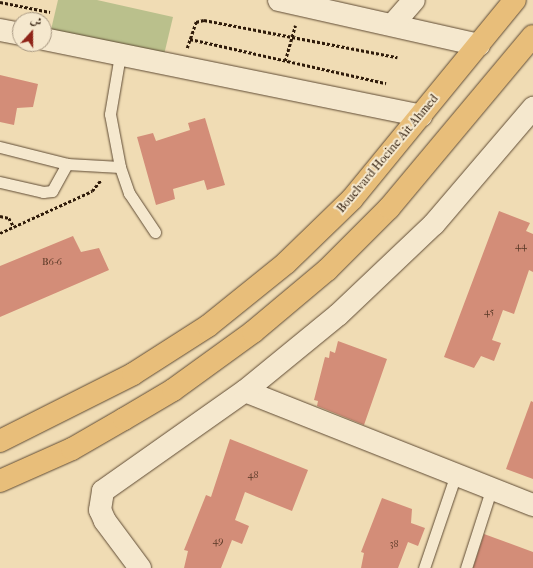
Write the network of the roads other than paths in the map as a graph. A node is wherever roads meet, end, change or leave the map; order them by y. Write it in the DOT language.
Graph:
graph roads {
  1 [pos="279,0"];
  2 [pos="414,0"];
  3 [pos="515,0"];
  4 [pos="394,23"];
  5 [pos="0,30"];
  6 [pos="12,32"];
  7 [pos="533,36"];
  8 [pos="52,41"];
  9 [pos="479,45"];
  10 [pos="120,55"];
  11 [pos="533,108"];
  12 [pos="421,116"];
  13 [pos="0,147"];
  14 [pos="67,164"];
  15 [pos="120,167"];
  16 [pos="0,182"];
  17 [pos="155,232"];
  18 [pos="245,391"];
  19 [pos="0,441"];
  20 [pos="455,477"];
  21 [pos="0,481"];
  22 [pos="491,490"];
  23 [pos="533,506"];
  24 [pos="140,568"];
  25 [pos="424,568"];
  26 [pos="466,568"];
  1 -- 4 [label="street"];
  2 -- 4 [label="street"];
  3 -- 9 [label="main road, Bouelvard Hocine Ait Ahmed"];
  4 -- 9 [label="street"];
  5 -- 6 [label="street"];
  7 -- 21 [label="main road"];
  8 -- 10 [label="street"];
  9 -- 12 [label="main road, Bouelvard Hocine Ait Ahmed"];
  10 -- 12 [label="street"];
  10 -- 15 [label="lane"];
  11 -- 18 [label="street"];
  12 -- 19 [label="main road, Bouelvard Hocine Ait Ahmed"];
  13 -- 14 [label="lane"];
  14 -- 15 [label="lane"];
  14 -- 16 [label="lane"];
  15 -- 17 [label="lane"];
  18 -- 20 [label="street"];
  18 -- 24 [label="street"];
  20 -- 22 [label="street"];
  20 -- 25 [label="lane"];
  22 -- 23 [label="street"];
  22 -- 26 [label="lane"];
}
